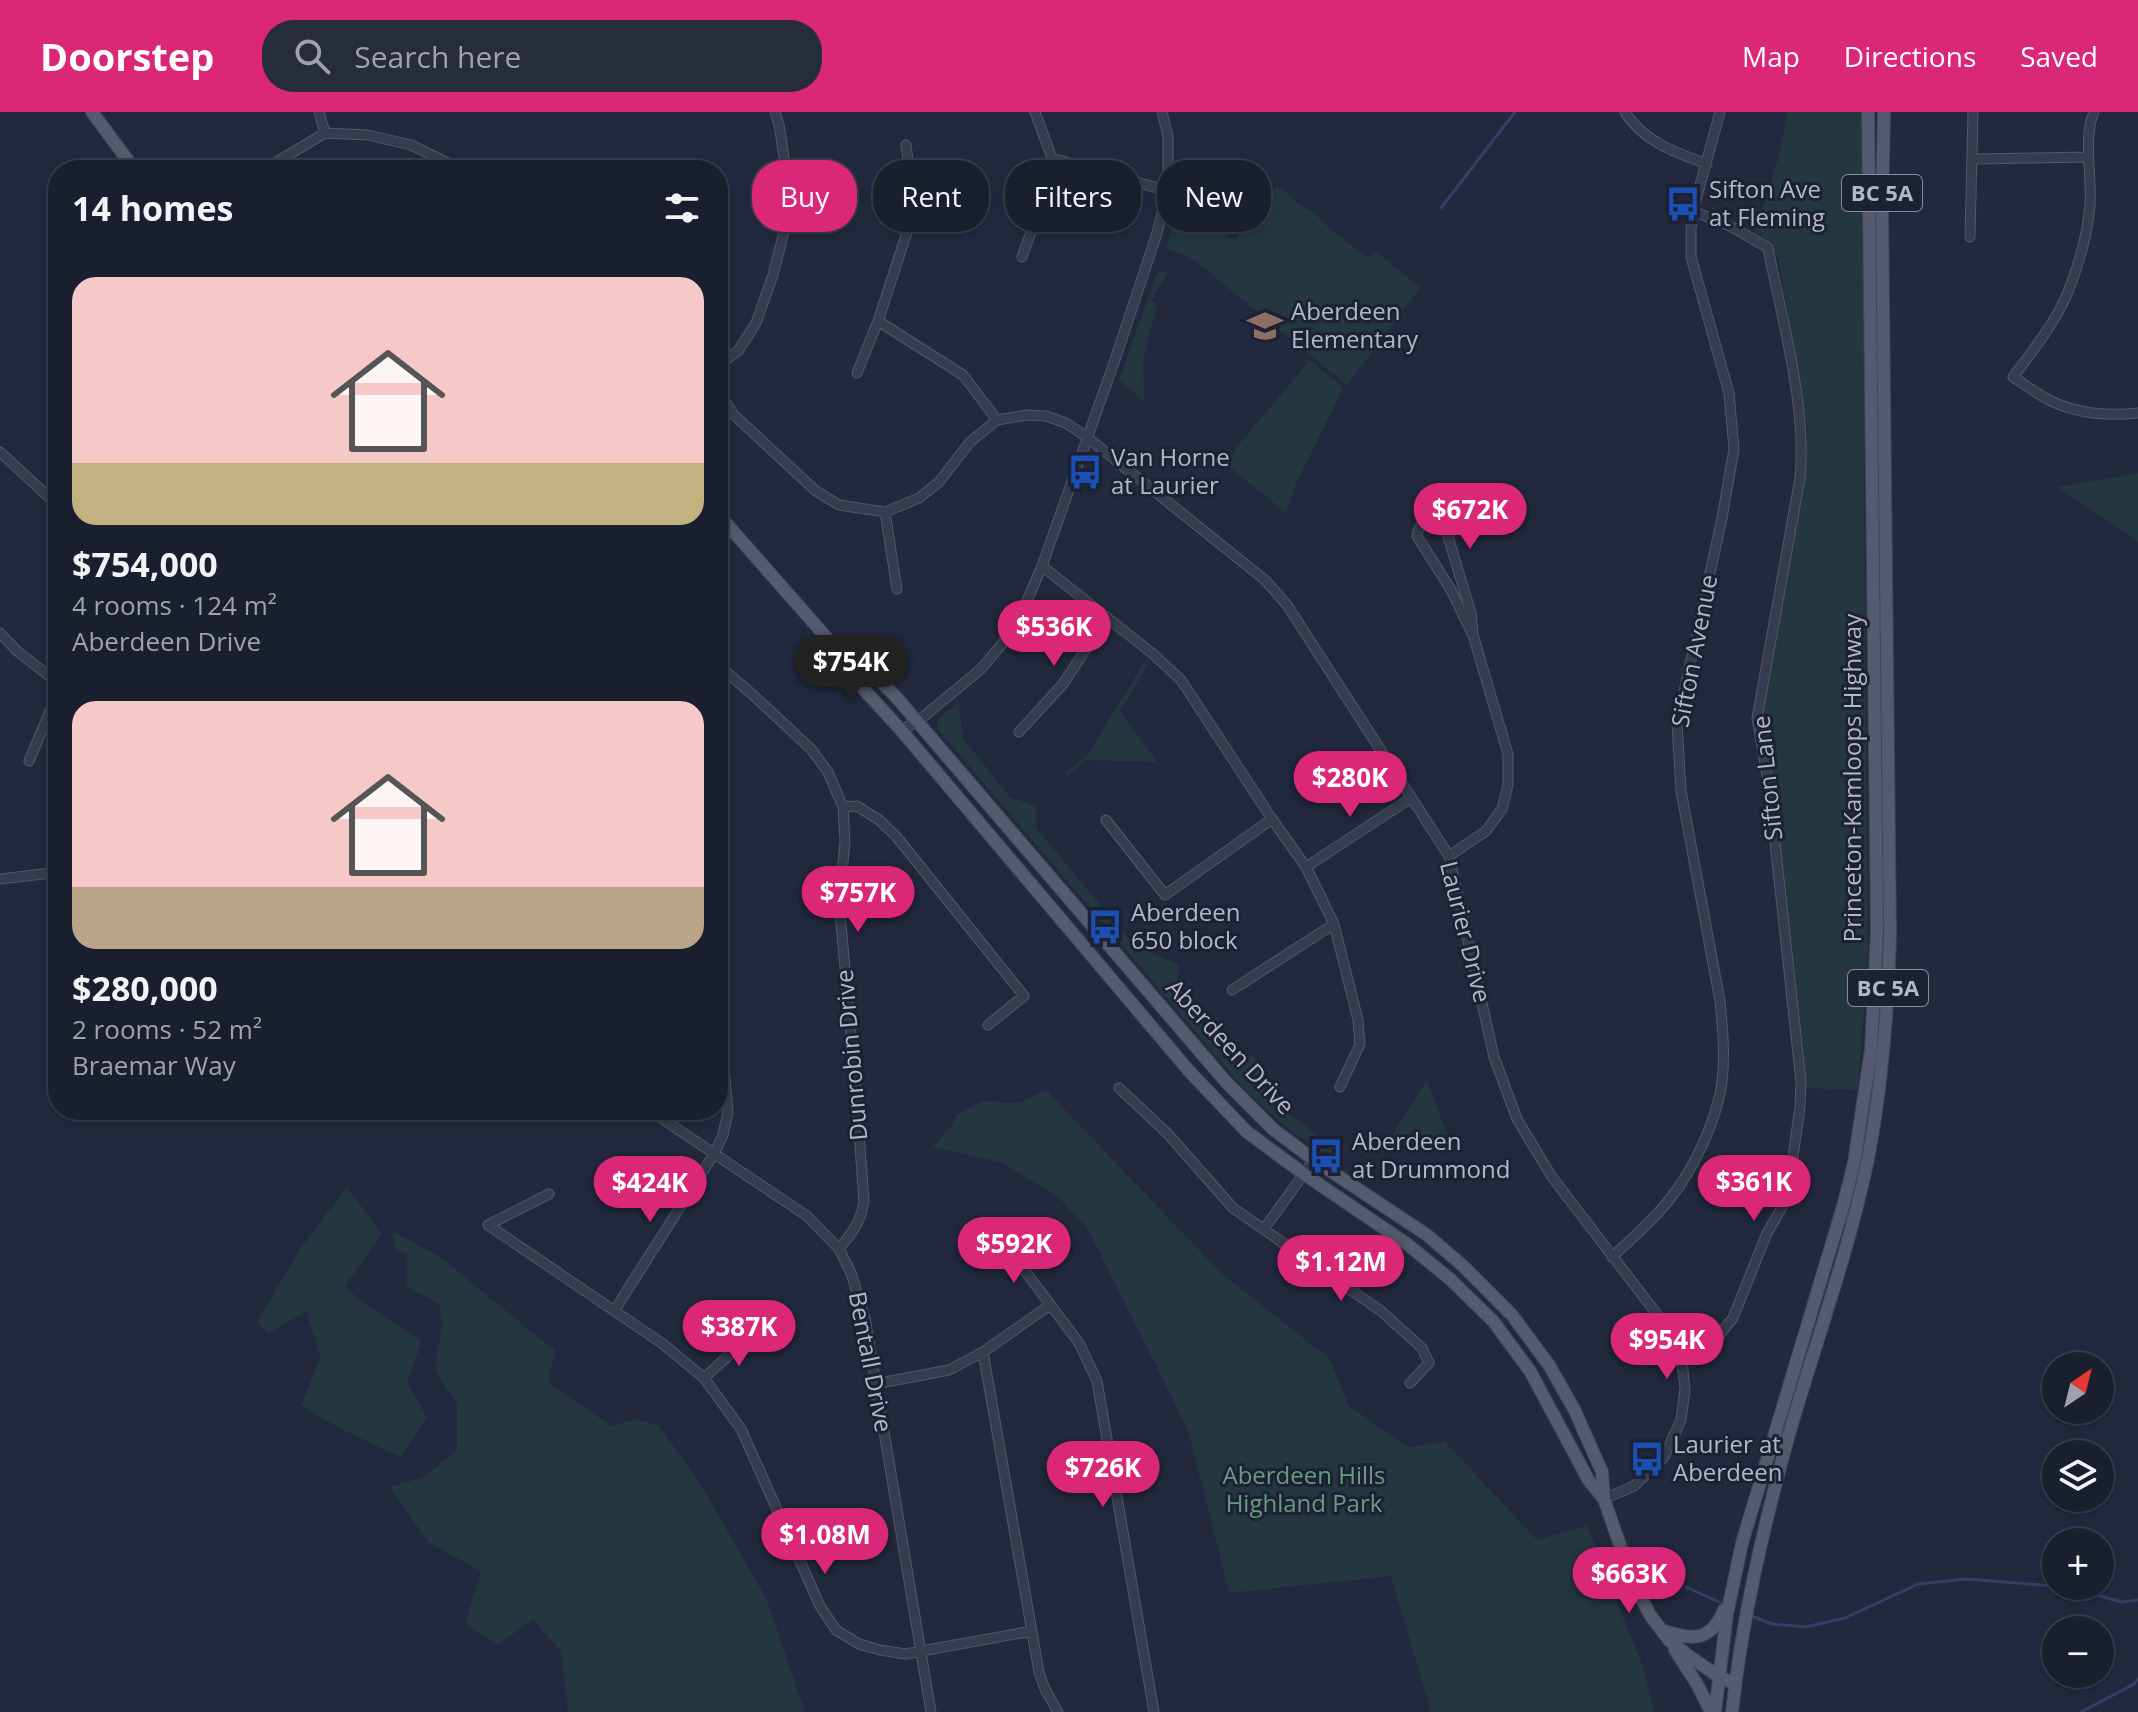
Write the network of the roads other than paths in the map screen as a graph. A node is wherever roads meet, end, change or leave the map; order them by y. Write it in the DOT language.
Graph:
graph roads {
  1 [pos="319,112"];
  2 [pos="775,112"];
  3 [pos="1035,112"];
  4 [pos="1162,112"];
  5 [pos="1625,112"];
  6 [pos="1720,112"];
  7 [pos="1868,112"];
  8 [pos="1884,112"];
  9 [pos="1973,112"];
  10 [pos="2094,112"];
  11 [pos="97,116"];
  12 [pos="325,133"];
  13 [pos="906,145"];
  14 [pos="2089,157"];
  15 [pos="1052,158"];
  16 [pos="1973,159"];
  17 [pos="128,160"];
  18 [pos="280,160"];
  19 [pos="434,160"];
  20 [pos="1168,160"];
  21 [pos="1707,164"];
  22 [pos="1157,188"];
  23 [pos="1693,211"];
  24 [pos="1157,232"];
  25 [pos="1970,237"];
  26 [pos="1022,257"];
  27 [pos="878,321"];
  28 [pos="728,358"];
  29 [pos="857,373"];
  30 [pos="728,406"];
  31 [pos="2138,413"];
  32 [pos="997,420"];
  33 [pos="1088,438"];
  34 [pos="0,452"];
  35 [pos="48,496"];
  36 [pos="885,512"];
  37 [pos="728,525"];
  38 [pos="1042,566"];
  39 [pos="897,589"];
  40 [pos="1107,617"];
  41 [pos="0,633"];
  42 [pos="1473,635"];
  43 [pos="841,654"];
  44 [pos="728,674"];
  45 [pos="48,675"];
  46 [pos="48,716"];
  47 [pos="917,722"];
  48 [pos="901,730"];
  49 [pos="1019,732"];
  50 [pos="29,761"];
  51 [pos="1411,798"];
  52 [pos="843,807"];
  53 [pos="1272,819"];
  54 [pos="1106,820"];
  55 [pos="1449,856"];
  56 [pos="1306,867"];
  57 [pos="48,873"];
  58 [pos="0,879"];
  59 [pos="1334,924"];
  60 [pos="1232,990"];
  61 [pos="988,1025"];
  62 [pos="1340,1087"];
  63 [pos="1119,1088"];
  64 [pos="664,1120"];
  65 [pos="726,1120"];
  66 [pos="714,1154"];
  67 [pos="1314,1160"];
  68 [pos="1304,1174"];
  69 [pos="549,1194"];
  70 [pos="1264,1229"];
  71 [pos="993,1248"];
  72 [pos="839,1249"];
  73 [pos="1612,1257"];
  74 [pos="1050,1305"];
  75 [pos="614,1311"];
  76 [pos="752,1334"];
  77 [pos="983,1352"];
  78 [pos="1681,1354"];
  79 [pos="704,1378"];
  80 [pos="1410,1383"];
  81 [pos="875,1384"];
  82 [pos="1604,1499"];
  83 [pos="1731,1592"];
  84 [pos="1032,1631"];
  85 [pos="1665,1635"];
  86 [pos="922,1652"];
  87 [pos="1718,1676"];
  88 [pos="1735,1684"];
  89 [pos="931,1712"];
  90 [pos="1058,1712"];
  91 [pos="1154,1712"];
  92 [pos="1713,1712"];
  93 [pos="1732,1712"];
  1 -- 12 [label="street"];
  2 -- 28 [label="street"];
  3 -- 15 [label="street"];
  4 -- 20 [label="street"];
  5 -- 21 [label="street"];
  6 -- 21 [label="street, Sifton Avenue"];
  7 -- 83 [label="main road, Princeton-Kamloops Highway / BC 5A"];
  8 -- 88 [label="main road, Princeton-Kamloops Highway / BC 5A"];
  9 -- 16 [label="street"];
  10 -- 14 [label="street"];
  11 -- 17 [label="main road"];
  12 -- 18 [label="street"];
  12 -- 19 [label="street"];
  13 -- 27 [label="street"];
  14 -- 16 [label="street"];
  14 -- 31 [label="street"];
  15 -- 22 [label="street"];
  15 -- 26 [label="street"];
  16 -- 25 [label="street"];
  21 -- 23 [label="street, Sifton Avenue"];
  23 -- 73 [label="street, Sifton Avenue"];
  23 -- 78 [label="street, Sifton Lane"];
  24 -- 33 [label="street"];
  27 -- 29 [label="street"];
  27 -- 32 [label="street"];
  30 -- 36 [label="street"];
  32 -- 33 [label="street, Laurier Drive"];
  32 -- 36 [label="street"];
  33 -- 38 [label="street"];
  33 -- 51 [label="street, Laurier Drive"];
  34 -- 35 [label="street"];
  36 -- 39 [label="street"];
  37 -- 43 [label="main road, Aberdeen Drive"];
  38 -- 40 [label="street"];
  38 -- 47 [label="street"];
  40 -- 49 [label="street"];
  40 -- 53 [label="street"];
  41 -- 45 [label="street"];
  42 -- 42 [label="street"];
  42 -- 55 [label="street"];
  43 -- 47 [label="main road, Aberdeen Drive"];
  43 -- 48 [label="main road, Aberdeen Drive"];
  44 -- 52 [label="street, Dunrobin Drive"];
  46 -- 50 [label="street"];
  47 -- 48 [label="street"];
  47 -- 67 [label="main road, Aberdeen Drive"];
  48 -- 68 [label="main road, Aberdeen Drive"];
  51 -- 55 [label="street, Laurier Drive"];
  51 -- 56 [label="street"];
  52 -- 61 [label="street"];
  52 -- 72 [label="street, Dunrobin Drive"];
  53 -- 54 [label="street"];
  53 -- 56 [label="street"];
  55 -- 73 [label="street, Laurier Drive"];
  56 -- 59 [label="street"];
  57 -- 58 [label="street"];
  59 -- 60 [label="street"];
  59 -- 62 [label="street"];
  63 -- 70 [label="street"];
  64 -- 66 [label="street, Bentall Drive"];
  65 -- 66 [label="street"];
  66 -- 72 [label="street, Bentall Drive"];
  66 -- 75 [label="street"];
  67 -- 68 [label="street"];
  67 -- 82 [label="main road, Aberdeen Drive"];
  68 -- 70 [label="street"];
  68 -- 82 [label="main road, Aberdeen Drive"];
  69 -- 75 [label="street"];
  70 -- 80 [label="street"];
  71 -- 74 [label="street"];
  72 -- 81 [label="street, Bentall Drive"];
  73 -- 78 [label="street, Laurier Drive"];
  74 -- 77 [label="street"];
  74 -- 91 [label="street"];
  75 -- 79 [label="street"];
  76 -- 79 [label="street"];
  77 -- 81 [label="street"];
  77 -- 84 [label="street"];
  78 -- 82 [label="street, Laurier Drive"];
  79 -- 86 [label="street"];
  81 -- 86 [label="street, Bentall Drive"];
  82 -- 85 [label="main road, Aberdeen Drive"];
  83 -- 85 [label="main road"];
  83 -- 87 [label="main road, Princeton-Kamloops Highway / BC 5A"];
  84 -- 86 [label="street"];
  84 -- 90 [label="street"];
  85 -- 87 [label="main road, Aberdeen Drive"];
  85 -- 92 [label="main road"];
  86 -- 89 [label="street, Bentall Drive"];
  87 -- 88 [label="main road, Aberdeen Drive"];
  87 -- 92 [label="main road, Princeton-Kamloops Highway / BC 5A"];
  88 -- 93 [label="main road, Princeton-Kamloops Highway / BC 5A"];
}
